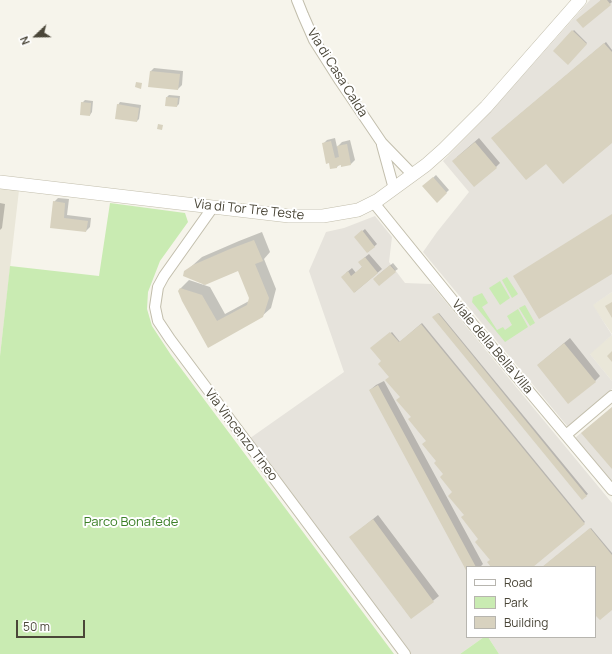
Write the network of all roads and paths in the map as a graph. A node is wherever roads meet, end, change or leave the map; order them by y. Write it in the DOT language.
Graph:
graph roads {
  1 [pos="297,0"];
  2 [pos="580,0"];
  3 [pos="382,143"];
  4 [pos="413,175"];
  5 [pos="0,182"];
  6 [pos="394,188"];
  7 [pos="374,203"];
  8 [pos="213,207"];
  9 [pos="612,396"];
  10 [pos="566,435"];
  11 [pos="612,490"];
  12 [pos="405,654"];
  1 -- 3 [label="street, Via di Casa Calda"];
  2 -- 4 [label="street, Via di Tor Tre Teste"];
  3 -- 4 [label="street, Via di Casa Calda"];
  3 -- 6 [label="street, Via di Casa Calda"];
  4 -- 6 [label="street, Via di Tor Tre Teste"];
  5 -- 8 [label="street, Via di Tor Tre Teste"];
  6 -- 7 [label="street, Via di Tor Tre Teste"];
  7 -- 8 [label="street, Via di Tor Tre Teste"];
  7 -- 10 [label="street, Viale della Bella Villa"];
  8 -- 12 [label="street, Via Vincenzo Tineo"];
  9 -- 10 [label="street"];
  10 -- 11 [label="street, Viale della Bella Villa"];
}
